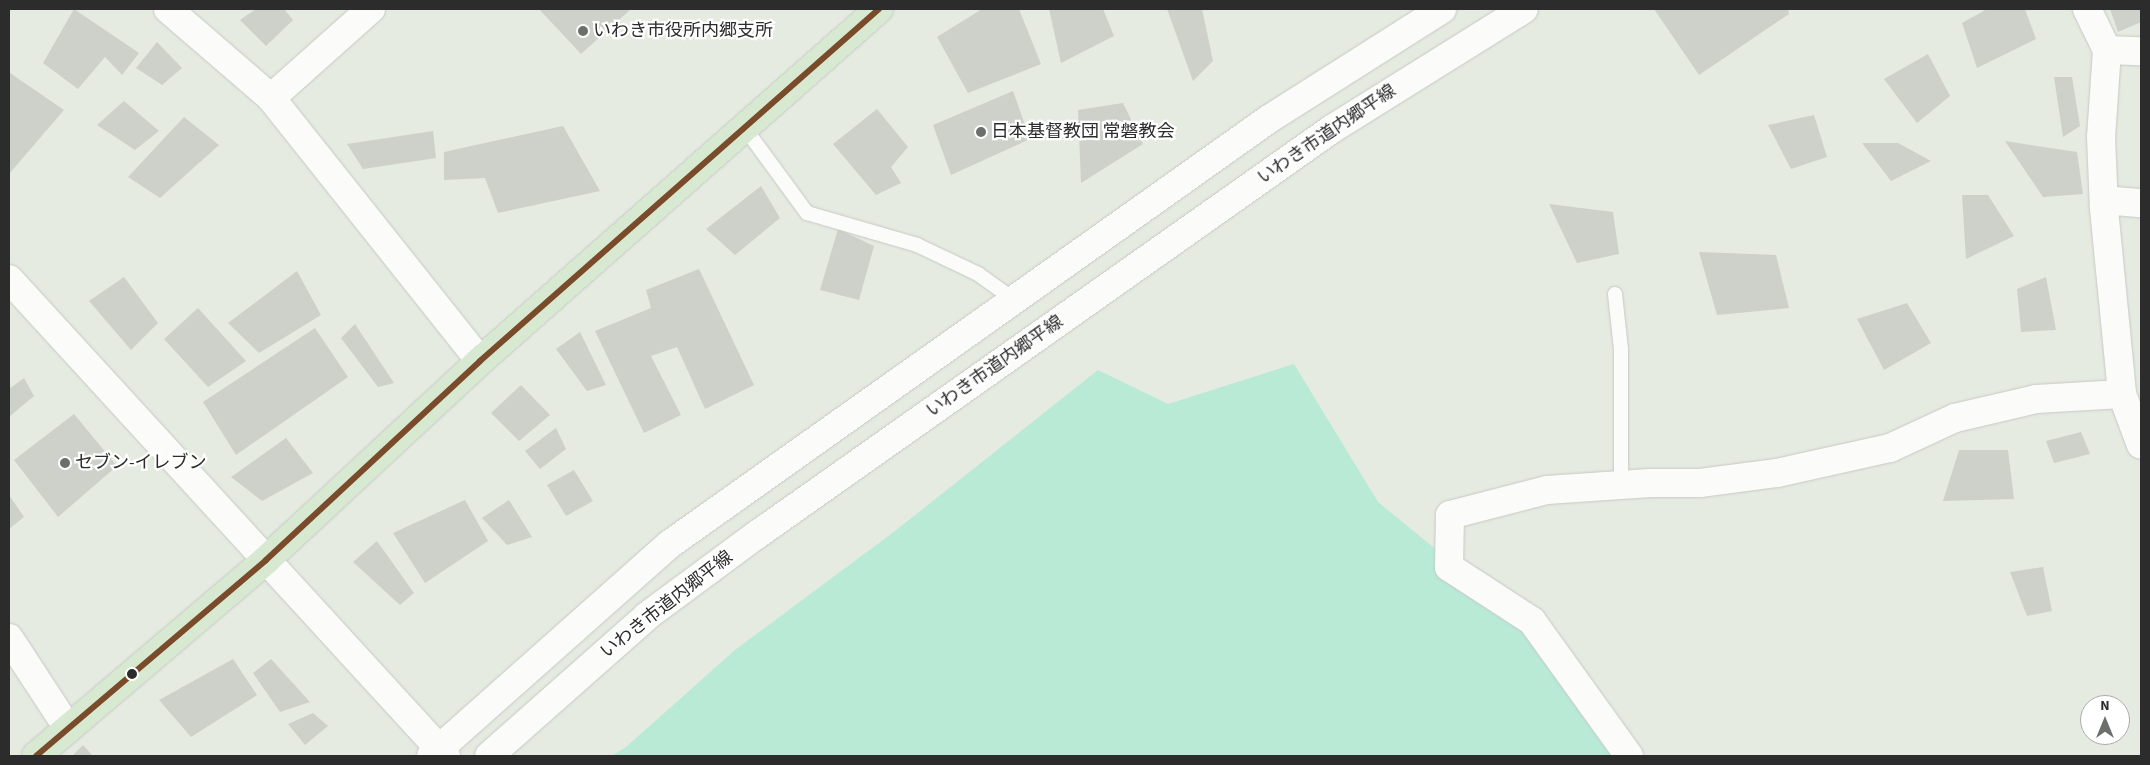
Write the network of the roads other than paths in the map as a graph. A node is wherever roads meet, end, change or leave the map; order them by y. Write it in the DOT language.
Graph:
graph roads {
  1 [pos="168,9"];
  2 [pos="371,9"];
  3 [pos="879,9"];
  4 [pos="1442,9"];
  5 [pos="1524,9"];
  6 [pos="2087,9"];
  7 [pos="2107,50"];
  8 [pos="2141,51"];
  9 [pos="271,98"];
  10 [pos="744,127"];
  11 [pos="2104,200"];
  12 [pos="2141,203"];
  13 [pos="9,278"];
  14 [pos="1615,294"];
  15 [pos="1013,299"];
  16 [pos="480,361"];
  17 [pos="2122,394"];
  18 [pos="2141,445"];
  19 [pos="1621,484"];
  20 [pos="266,560"];
  21 [pos="9,638"];
  22 [pos="68,728"];
  23 [pos="439,754"];
  24 [pos="36,756"];
  25 [pos="489,756"];
  26 [pos="1629,756"];
  1 -- 9 [label="street"];
  2 -- 9 [label="street"];
  3 -- 10 [label="main road"];
  4 -- 15 [label="street"];
  5 -- 25 [label="street, いわき市道内郷平線"];
  6 -- 7 [label="street"];
  7 -- 8 [label="street"];
  7 -- 11 [label="street"];
  9 -- 16 [label="street"];
  10 -- 15 [label="lane"];
  10 -- 16 [label="main road"];
  11 -- 12 [label="street"];
  11 -- 17 [label="street"];
  13 -- 20 [label="street"];
  14 -- 19 [label="lane"];
  15 -- 23 [label="street"];
  16 -- 20 [label="main road"];
  17 -- 18 [label="street"];
  17 -- 19 [label="street"];
  19 -- 26 [label="street"];
  20 -- 22 [label="main road"];
  20 -- 23 [label="street"];
  21 -- 22 [label="street"];
  22 -- 24 [label="main road"];
}
